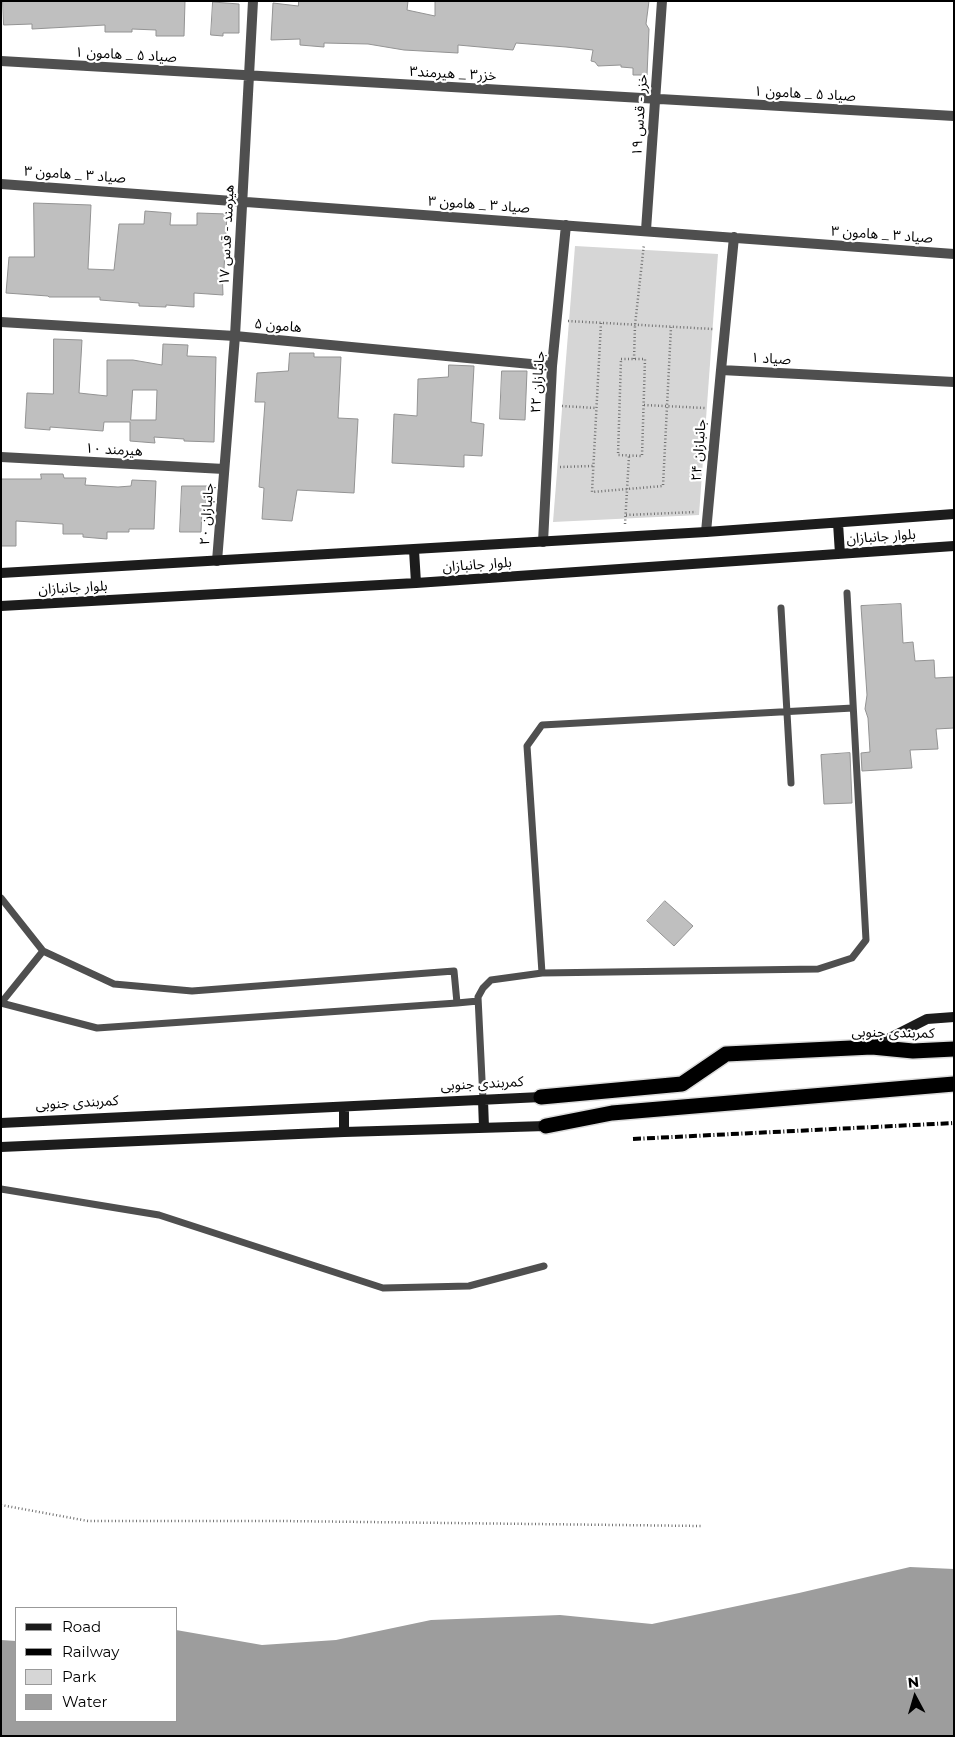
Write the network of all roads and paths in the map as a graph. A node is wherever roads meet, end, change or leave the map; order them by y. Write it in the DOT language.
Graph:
graph roads {
  1 [pos="253,1"];
  2 [pos="662,1"];
  3 [pos="1,61"];
  4 [pos="249,76"];
  5 [pos="655,99"];
  6 [pos="954,116"];
  7 [pos="1,184"];
  8 [pos="243,201"];
  9 [pos="566,225"];
  10 [pos="646,230"];
  11 [pos="734,238"];
  12 [pos="954,254"];
  13 [pos="557,320"];
  14 [pos="1,322"];
  15 [pos="601,323"];
  16 [pos="635,325"];
  17 [pos="671,327"];
  18 [pos="725,330"];
  19 [pos="235,336"];
  20 [pos="634,359"];
  21 [pos="552,366"];
  22 [pos="721,370"];
  23 [pos="954,382"];
  24 [pos="550,405"];
  25 [pos="644,405"];
  26 [pos="667,407"];
  27 [pos="596,408"];
  28 [pos="717,408"];
  29 [pos="630,456"];
  30 [pos="1,457"];
  31 [pos="593,466"];
  32 [pos="547,467"];
  33 [pos="224,469"];
  34 [pos="628,489"];
  35 [pos="708,511"];
  36 [pos="954,514"];
  37 [pos="626,515"];
  38 [pos="838,522"];
  39 [pos="706,532"];
  40 [pos="625,536"];
  41 [pos="543,542"];
  42 [pos="954,546"];
  43 [pos="414,550"];
  44 [pos="840,554"];
  45 [pos="217,562"];
  46 [pos="1,574"];
  47 [pos="416,583"];
  48 [pos="847,594"];
  49 [pos="1,606"];
  50 [pos="781,608"];
  51 [pos="853,708"];
  52 [pos="787,712"];
  53 [pos="791,783"];
  54 [pos="1,898"];
  55 [pos="4,904"];
  56 [pos="42,951"];
  57 [pos="542,973"];
  58 [pos="478,1002"];
  59 [pos="1,1003"];
  60 [pos="457,1003"];
  61 [pos="951,1016"];
  62 [pos="872,1047"];
  63 [pos="954,1049"];
  64 [pos="954,1084"];
  65 [pos="611,1090"];
  66 [pos="541,1097"];
  67 [pos="482,1100"];
  68 [pos="344,1107"];
  69 [pos="612,1113"];
  70 [pos="1,1123"];
  71 [pos="546,1126"];
  72 [pos="484,1128"];
  73 [pos="344,1132"];
  74 [pos="1,1148"];
  75 [pos="1,1189"];
  76 [pos="544,1266"];
  77 [pos="1,1505"];
  78 [pos="703,1526"];
  1 -- 4 [label="street, هیرمند - قدس ۱۷"];
  2 -- 5 [label="street, خزر - قدس ۱۹"];
  3 -- 4 [label="street, صیاد ۵ _ هامون ۱"];
  4 -- 5 [label="street, خزر۳ _ هیرمند۳"];
  4 -- 8 [label="street, هیرمند - قدس ۱۷"];
  5 -- 6 [label="street, صیاد ۵ _ هامون ۱"];
  5 -- 10 [label="street, خزر - قدس ۱۹"];
  7 -- 8 [label="street, صیاد ۳ _ هامون ۳"];
  8 -- 9 [label="street, صیاد ۳ _ هامون ۳"];
  8 -- 19 [label="street, هیرمند - قدس ۱۷"];
  9 -- 10 [label="street, صیاد ۳ _ هامون ۳"];
  9 -- 13 [label="street, جانبازان ۲۲"];
  10 -- 11 [label="street, صیاد ۳ _ هامون ۳"];
  10 -- 16 [label="path"];
  11 -- 12 [label="street, صیاد ۳ _ هامون ۳"];
  11 -- 18 [label="street"];
  13 -- 15 [label="path"];
  13 -- 21 [label="street, جانبازان ۲۲"];
  14 -- 19 [label="street, هامون ۵"];
  15 -- 16 [label="path"];
  15 -- 27 [label="path"];
  16 -- 17 [label="path"];
  16 -- 20 [label="path"];
  17 -- 18 [label="path"];
  17 -- 26 [label="path"];
  18 -- 22 [label="street"];
  19 -- 21 [label="street, هامون ۵"];
  19 -- 33 [label="street, هیرمند - قدس ۱۷"];
  20 -- 25 [label="path"];
  20 -- 29 [label="path"];
  21 -- 24 [label="street, جانبازان ۲۲"];
  22 -- 23 [label="street, صیاد ۱"];
  22 -- 28 [label="street, جانبازان ۲۴"];
  24 -- 27 [label="path"];
  24 -- 32 [label="street, جانبازان ۲۲"];
  25 -- 26 [label="path"];
  25 -- 29 [label="path"];
  26 -- 28 [label="path"];
  26 -- 34 [label="path"];
  27 -- 31 [label="path"];
  28 -- 35 [label="street, جانبازان ۲۴"];
  29 -- 34 [label="path"];
  30 -- 33 [label="street, هیرمند ۱۰"];
  31 -- 32 [label="path"];
  31 -- 34 [label="path"];
  32 -- 41 [label="street, جانبازان ۲۲"];
  33 -- 45 [label="street, جانبازان ۲۰"];
  34 -- 37 [label="path"];
  35 -- 37 [label="path"];
  35 -- 39 [label="street, جانبازان ۲۴"];
  36 -- 38 [label="street, بلوار جانبازان"];
  37 -- 40 [label="path"];
  38 -- 39 [label="street, بلوار جانبازان"];
  38 -- 44 [label="street"];
  39 -- 40 [label="street, بلوار جانبازان"];
  40 -- 41 [label="street, بلوار جانبازان"];
  41 -- 43 [label="street, بلوار جانبازان"];
  42 -- 44 [label="street, بلوار جانبازان"];
  43 -- 45 [label="street, بلوار جانبازان"];
  43 -- 47 [label="street"];
  44 -- 47 [label="street, بلوار جانبازان"];
  45 -- 46 [label="street, بلوار جانبازان"];
  47 -- 49 [label="street, بلوار جانبازان"];
  48 -- 51 [label="lane"];
  50 -- 52 [label="lane"];
  51 -- 52 [label="lane"];
  51 -- 57 [label="lane"];
  52 -- 53 [label="lane"];
  52 -- 57 [label="lane"];
  54 -- 55 [label="lane"];
  55 -- 56 [label="lane"];
  56 -- 59 [label="lane"];
  56 -- 60 [label="lane"];
  57 -- 58 [label="lane"];
  58 -- 60 [label="lane"];
  58 -- 67 [label="lane"];
  59 -- 60 [label="lane"];
  61 -- 62 [label="street"];
  62 -- 63 [label="highway, کمربندی جنوبی"];
  62 -- 65 [label="highway, کمربندی جنوبی"];
  64 -- 69 [label="highway"];
  65 -- 66 [label="highway, کمربندی جنوبی"];
  65 -- 69 [label="highway"];
  66 -- 67 [label="street, کمربندی جنوبی"];
  67 -- 68 [label="street, کمربندی جنوبی"];
  67 -- 72 [label="street"];
  68 -- 70 [label="street, کمربندی جنوبی"];
  68 -- 73 [label="street"];
  69 -- 71 [label="highway"];
  71 -- 72 [label="street"];
  72 -- 73 [label="street"];
  73 -- 74 [label="street"];
  75 -- 76 [label="lane"];
  77 -- 78 [label="path"];
}
